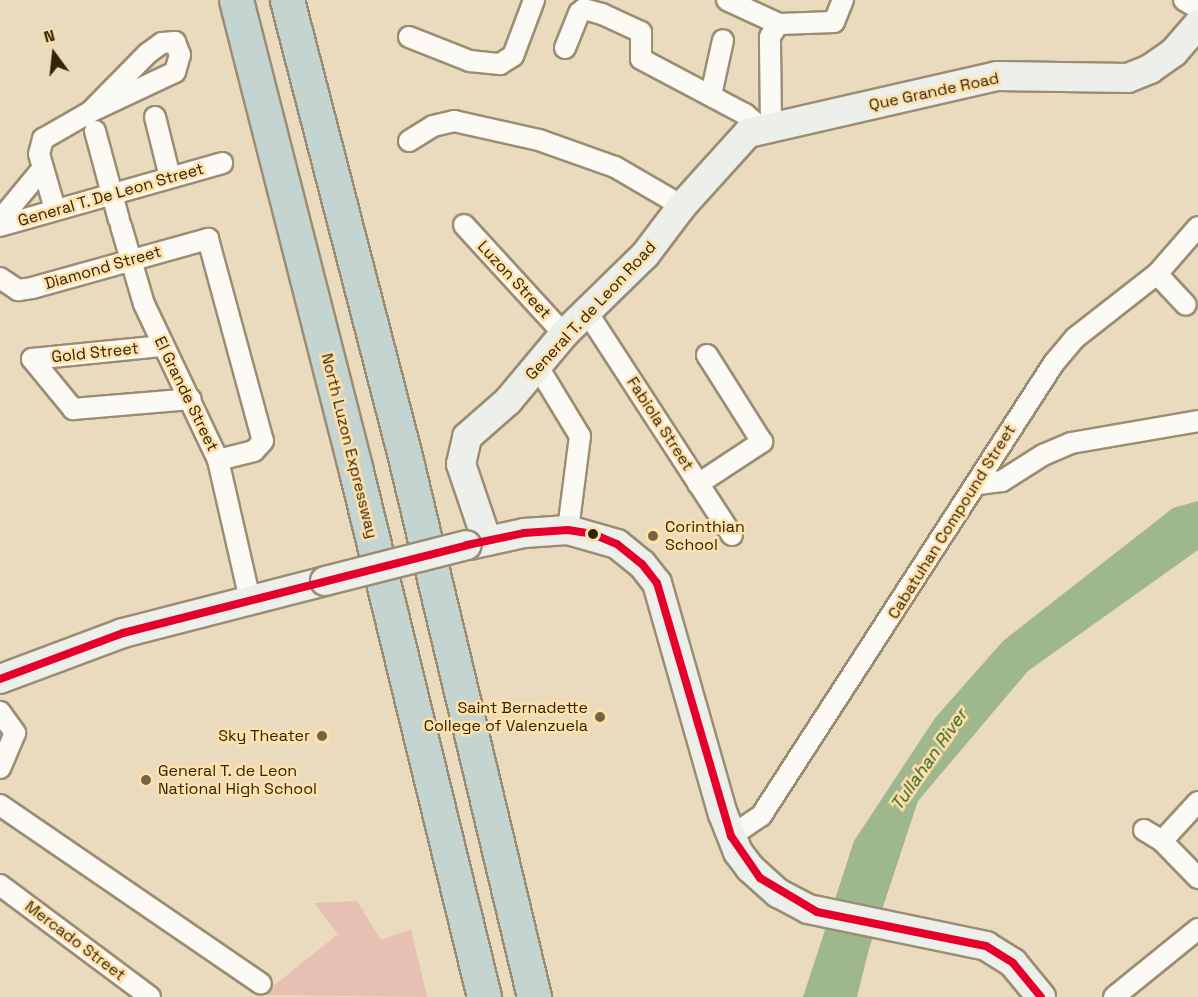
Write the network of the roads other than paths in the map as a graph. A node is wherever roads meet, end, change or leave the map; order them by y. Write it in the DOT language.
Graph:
graph roads {
  1 [pos="236,0"];
  2 [pos="287,0"];
  3 [pos="534,0"];
  4 [pos="843,0"];
  5 [pos="1184,0"];
  6 [pos="736,2"];
  7 [pos="605,7"];
  8 [pos="1198,8"];
  9 [pos="779,24"];
  10 [pos="1198,24"];
  11 [pos="408,37"];
  12 [pos="723,40"];
  13 [pos="565,48"];
  14 [pos="711,96"];
  15 [pos="90,112"];
  16 [pos="155,117"];
  17 [pos="765,126"];
  18 [pos="96,131"];
  19 [pos="409,141"];
  20 [pos="222,163"];
  21 [pos="43,168"];
  22 [pos="170,177"];
  23 [pos="112,194"];
  24 [pos="682,206"];
  25 [pos="55,209"];
  26 [pos="0,220"];
  27 [pos="464,225"];
  28 [pos="0,226"];
  29 [pos="1198,227"];
  30 [pos="131,260"];
  31 [pos="1157,274"];
  32 [pos="0,278"];
  33 [pos="1186,305"];
  34 [pos="587,312"];
  35 [pos="564,334"];
  36 [pos="163,346"];
  37 [pos="707,356"];
  38 [pos="538,367"];
  39 [pos="192,399"];
  40 [pos="1198,421"];
  41 [pos="218,460"];
  42 [pos="698,483"];
  43 [pos="978,484"];
  44 [pos="568,530"];
  45 [pos="732,535"];
  46 [pos="477,543"];
  47 [pos="250,600"];
  48 [pos="0,679"];
  49 [pos="0,712"];
  50 [pos="0,768"];
  51 [pos="1198,802"];
  52 [pos="0,805"];
  53 [pos="1144,830"];
  54 [pos="731,836"];
  55 [pos="1162,841"];
  56 [pos="1198,878"];
  57 [pos="0,885"];
  58 [pos="1198,929"];
  59 [pos="261,984"];
  60 [pos="150,997"];
  61 [pos="484,997"];
  62 [pos="534,997"];
  63 [pos="1041,997"];
  64 [pos="1114,997"];
  1 -- 61 [label="highway, North Luzon Expressway"];
  2 -- 62 [label="highway"];
  3 -- 11 [label="street"];
  4 -- 9 [label="street"];
  5 -- 8 [label="street"];
  6 -- 9 [label="street"];
  7 -- 13 [label="street"];
  7 -- 14 [label="street"];
  9 -- 17 [label="street"];
  10 -- 17 [label="main road, Que Grande Road"];
  12 -- 14 [label="street"];
  14 -- 17 [label="street"];
  15 -- 21 [label="street"];
  16 -- 22 [label="street"];
  17 -- 24 [label="main road, General T. de Leon Road"];
  18 -- 23 [label="street, El Grande Street"];
  19 -- 24 [label="street"];
  20 -- 22 [label="street, General T. De Leon Street"];
  21 -- 25 [label="street"];
  21 -- 26 [label="street"];
  22 -- 23 [label="street, General T. De Leon Street"];
  23 -- 25 [label="street, General T. De Leon Street"];
  23 -- 30 [label="street, El Grande Street"];
  24 -- 34 [label="main road, General T. de Leon Road"];
  25 -- 28 [label="street, General T. De Leon Street"];
  27 -- 35 [label="street, Luzon Street"];
  29 -- 31 [label="street, Cabatuhan Compound Street"];
  30 -- 32 [label="street, Diamond Street"];
  30 -- 36 [label="street, El Grande Street"];
  30 -- 41 [label="street, Diamond Street"];
  31 -- 33 [label="street"];
  31 -- 43 [label="street, Cabatuhan Compound Street"];
  34 -- 35 [label="main road, General T. de Leon Road"];
  34 -- 42 [label="street, Fabiola Street"];
  35 -- 38 [label="main road, General T. de Leon Road"];
  36 -- 39 [label="street, El Grande Street"];
  36 -- 39 [label="street, Gold Street"];
  37 -- 42 [label="street"];
  38 -- 44 [label="street"];
  38 -- 46 [label="main road, General T. de Leon Road"];
  39 -- 41 [label="street, El Grande Street"];
  40 -- 43 [label="street"];
  41 -- 47 [label="street, El Grande Street"];
  42 -- 45 [label="street, Fabiola Street"];
  43 -- 54 [label="street, Cabatuhan Compound Street"];
  44 -- 46 [label="main road"];
  44 -- 54 [label="main road"];
  46 -- 47 [label="main road, bridge"];
  47 -- 48 [label="main road"];
  49 -- 50 [label="street"];
  51 -- 55 [label="street"];
  52 -- 59 [label="street"];
  53 -- 55 [label="street"];
  54 -- 63 [label="main road"];
  55 -- 56 [label="street"];
  57 -- 60 [label="street, Mercado Street"];
  58 -- 64 [label="street"];
}
